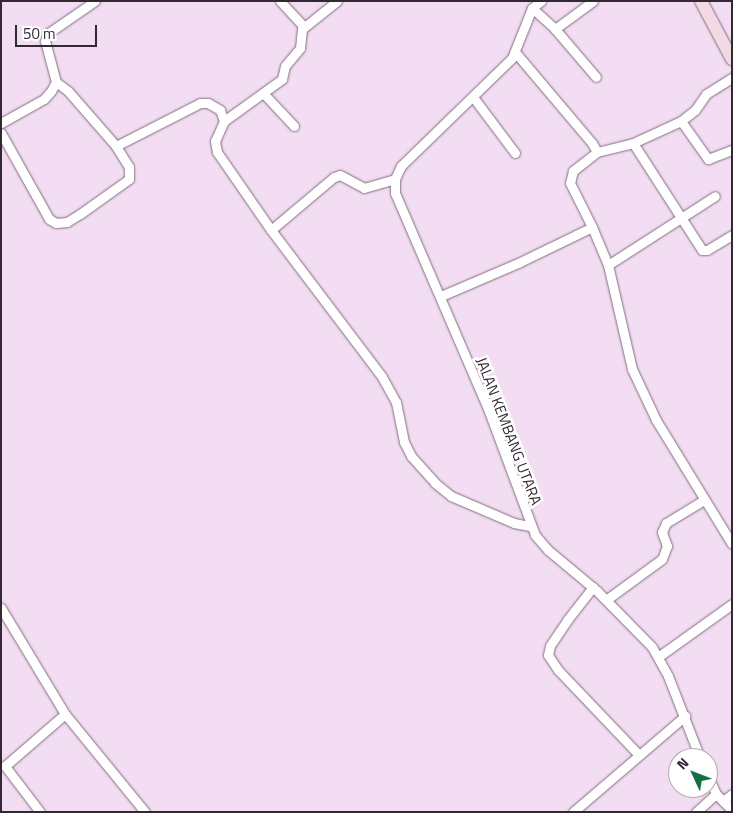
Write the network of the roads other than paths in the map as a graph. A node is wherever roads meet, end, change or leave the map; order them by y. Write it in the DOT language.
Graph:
graph roads {
  1 [pos="95,1"];
  2 [pos="280,1"];
  3 [pos="337,1"];
  4 [pos="541,1"];
  5 [pos="593,1"];
  6 [pos="701,1"];
  7 [pos="532,8"];
  8 [pos="304,27"];
  9 [pos="555,29"];
  10 [pos="515,52"];
  11 [pos="732,59"];
  12 [pos="596,77"];
  13 [pos="732,78"];
  14 [pos="56,82"];
  15 [pos="264,94"];
  16 [pos="473,98"];
  17 [pos="224,120"];
  18 [pos="681,121"];
  19 [pos="1,123"];
  20 [pos="294,126"];
  21 [pos="1,133"];
  22 [pos="633,143"];
  23 [pos="116,146"];
  24 [pos="732,150"];
  25 [pos="515,152"];
  26 [pos="598,152"];
  27 [pos="395,180"];
  28 [pos="715,196"];
  29 [pos="681,218"];
  30 [pos="592,227"];
  31 [pos="271,230"];
  32 [pos="732,235"];
  33 [pos="608,265"];
  34 [pos="441,296"];
  35 [pos="704,500"];
  36 [pos="530,526"];
  37 [pos="732,544"];
  38 [pos="593,587"];
  39 [pos="606,600"];
  40 [pos="732,604"];
  41 [pos="1,608"];
  42 [pos="658,657"];
  43 [pos="65,714"];
  44 [pos="684,716"];
  45 [pos="696,748"];
  46 [pos="639,755"];
  47 [pos="718,794"];
  48 [pos="732,794"];
  49 [pos="720,797"];
  50 [pos="732,810"];
  51 [pos="40,812"];
  52 [pos="145,812"];
  53 [pos="573,812"];
  54 [pos="696,812"];
  1 -- 14 [label="street"];
  2 -- 8 [label="street"];
  3 -- 8 [label="street"];
  4 -- 7 [label="street"];
  5 -- 9 [label="street"];
  6 -- 11 [label="street"];
  7 -- 9 [label="street"];
  7 -- 10 [label="street"];
  8 -- 15 [label="street"];
  9 -- 12 [label="street"];
  10 -- 16 [label="street"];
  10 -- 26 [label="street"];
  13 -- 18 [label="street"];
  14 -- 19 [label="street"];
  14 -- 23 [label="street"];
  15 -- 17 [label="street"];
  15 -- 20 [label="street"];
  16 -- 25 [label="street"];
  16 -- 27 [label="street"];
  17 -- 23 [label="street"];
  17 -- 31 [label="street"];
  18 -- 22 [label="street"];
  18 -- 24 [label="street"];
  21 -- 23 [label="street"];
  22 -- 26 [label="street"];
  22 -- 29 [label="street"];
  26 -- 30 [label="street"];
  27 -- 31 [label="street"];
  27 -- 34 [label="street, JALAN KEMBANG UTARA"];
  28 -- 29 [label="street"];
  29 -- 32 [label="street"];
  29 -- 33 [label="street"];
  30 -- 33 [label="street"];
  30 -- 34 [label="street"];
  31 -- 36 [label="street"];
  33 -- 35 [label="street"];
  34 -- 36 [label="street, JALAN KEMBANG UTARA"];
  35 -- 37 [label="street"];
  35 -- 39 [label="street"];
  36 -- 38 [label="street, JALAN KEMBANG UTARA"];
  38 -- 39 [label="street, JALAN KEMBANG UTARA"];
  38 -- 46 [label="street"];
  39 -- 42 [label="street, JALAN KEMBANG UTARA"];
  40 -- 42 [label="street"];
  41 -- 43 [label="street"];
  42 -- 44 [label="street, JALAN KEMBANG UTARA"];
  43 -- 51 [label="street"];
  43 -- 52 [label="street"];
  44 -- 45 [label="street, JALAN KEMBANG UTARA"];
  44 -- 46 [label="street"];
  46 -- 53 [label="street"];
  47 -- 49 [label="street"];
  48 -- 49 [label="street"];
  49 -- 50 [label="street"];
  49 -- 54 [label="street"];
}
